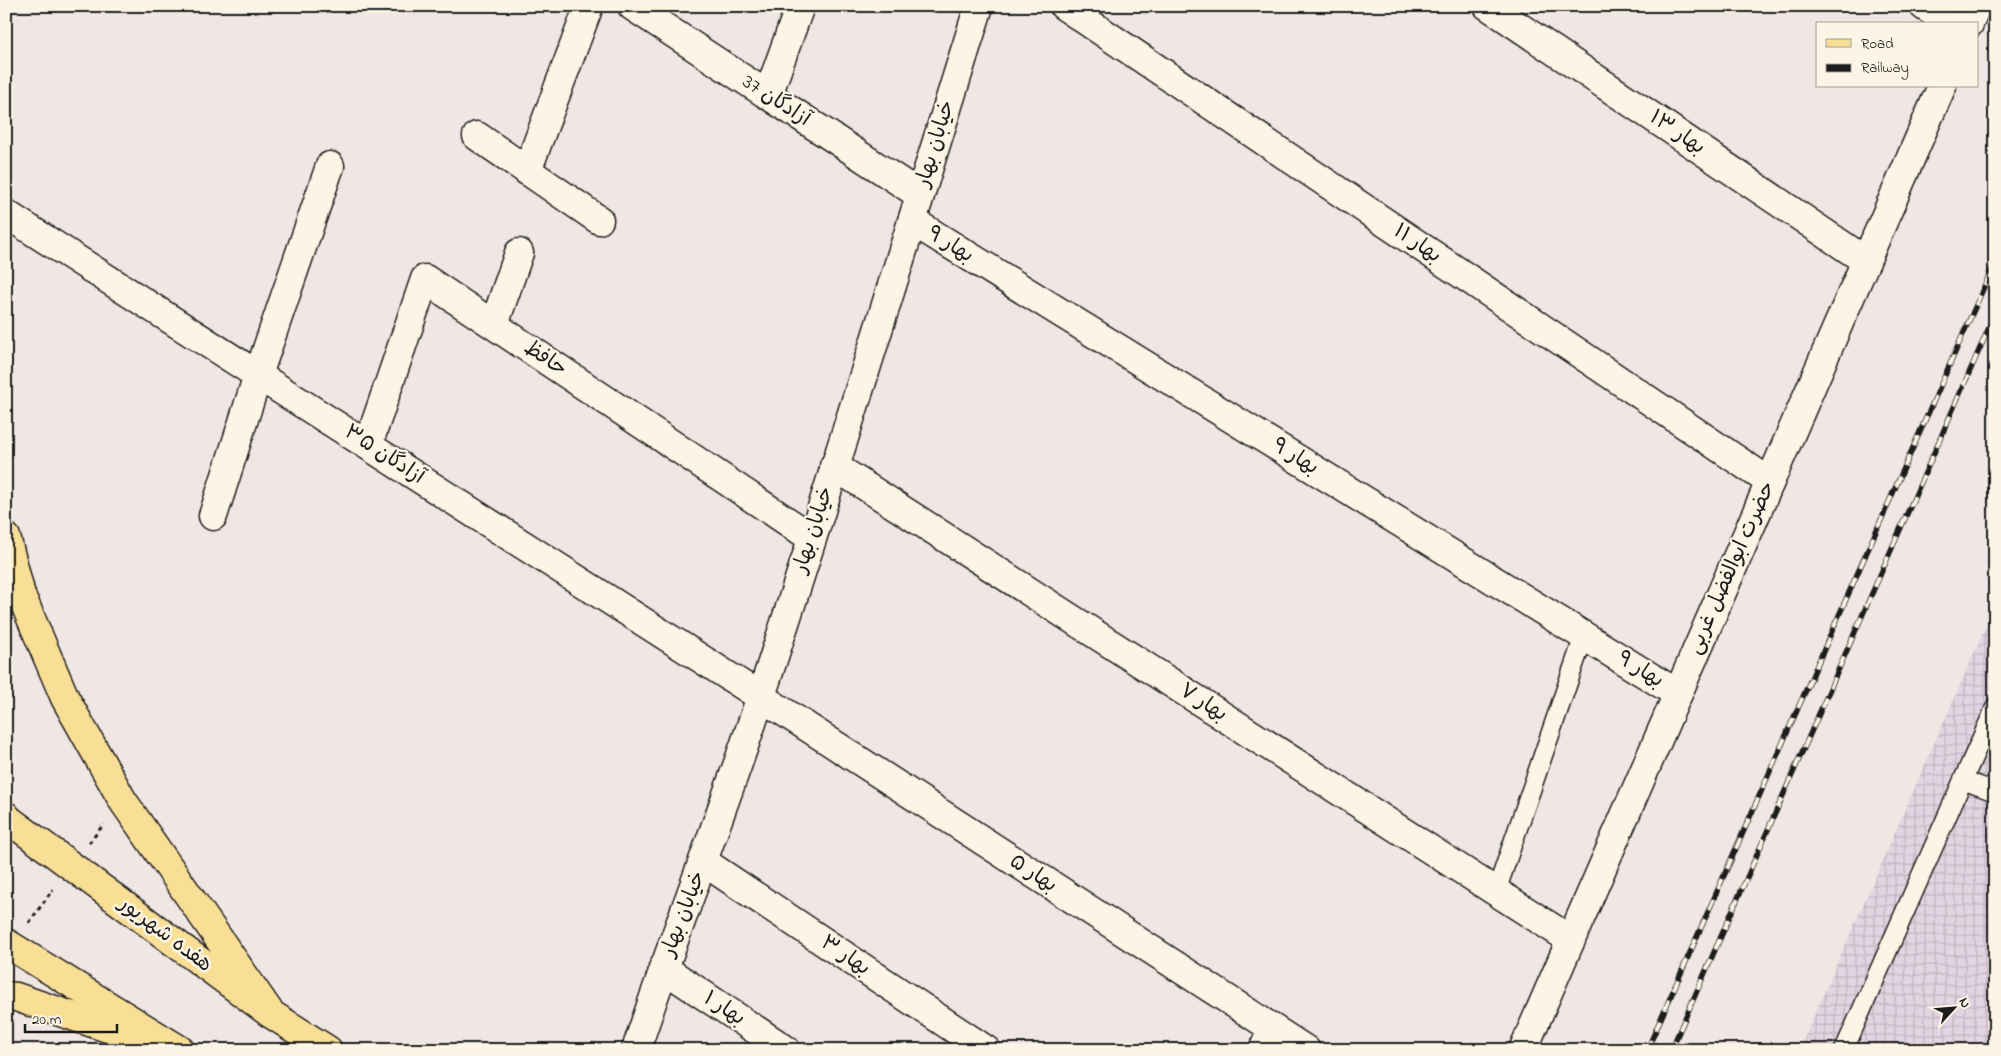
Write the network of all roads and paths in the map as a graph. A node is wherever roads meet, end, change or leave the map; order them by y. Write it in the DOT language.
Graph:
graph roads {
  1 [pos="589,6"];
  2 [pos="632,6"];
  3 [pos="800,6"];
  4 [pos="979,6"];
  5 [pos="1064,6"];
  6 [pos="1488,6"];
  7 [pos="1924,6"];
  8 [pos="1976,6"];
  9 [pos="1948,22"];
  10 [pos="1970,22"];
  11 [pos="1941,88"];
  12 [pos="768,95"];
  13 [pos="477,136"];
  14 [pos="330,166"];
  15 [pos="527,171"];
  16 [pos="920,195"];
  17 [pos="6,214"];
  18 [pos="599,220"];
  19 [pos="912,221"];
  20 [pos="519,253"];
  21 [pos="1866,261"];
  22 [pos="494,325"];
  23 [pos="258,375"];
  24 [pos="368,445"];
  25 [pos="834,466"];
  26 [pos="1770,482"];
  27 [pos="213,516"];
  28 [pos="6,537"];
  29 [pos="812,538"];
  30 [pos="1584,636"];
  31 [pos="1678,694"];
  32 [pos="761,697"];
  33 [pos="1995,708"];
  34 [pos="1963,780"];
  35 [pos="1995,792"];
  36 [pos="7,818"];
  37 [pos="704,862"];
  38 [pos="1496,892"];
  39 [pos="1571,940"];
  40 [pos="6,943"];
  41 [pos="663,968"];
  42 [pos="6,996"];
  43 [pos="271,1014"];
  44 [pos="1268,1039"];
  45 [pos="173,1050"];
  46 [pos="180,1050"];
  47 [pos="328,1050"];
  48 [pos="636,1050"];
  49 [pos="786,1050"];
  50 [pos="986,1050"];
  51 [pos="1306,1050"];
  52 [pos="1523,1050"];
  53 [pos="1844,1050"];
  1 -- 15 [label="street"];
  2 -- 12 [label="street, آزادگان 37"];
  3 -- 12 [label="street"];
  4 -- 16 [label="street, خیابان بهار"];
  5 -- 26 [label="street, بهار ۱۱"];
  6 -- 21 [label="street, بهار ۱۳"];
  7 -- 9 [label="street"];
  8 -- 10 [label="street"];
  11 -- 21 [label="street, حضرت ابوالفضل غربی"];
  12 -- 16 [label="street, آزادگان 37"];
  13 -- 15 [label="street"];
  14 -- 23 [label="street"];
  15 -- 18 [label="street"];
  16 -- 19 [label="street, خیابان بهار"];
  17 -- 23 [label="street, آزادگان ۳۵"];
  19 -- 25 [label="street, خیابان بهار"];
  19 -- 30 [label="street, بهار ۹"];
  20 -- 22 [label="street"];
  21 -- 26 [label="street, حضرت ابوالفضل غربی"];
  22 -- 24 [label="street, حافظ"];
  22 -- 29 [label="street, حافظ"];
  23 -- 24 [label="street, آزادگان ۳۵"];
  23 -- 27 [label="street"];
  24 -- 32 [label="street, آزادگان ۳۵"];
  25 -- 29 [label="street, خیابان بهار"];
  25 -- 38 [label="street, بهار ۷"];
  26 -- 31 [label="street, حضرت ابوالفضل غربی"];
  28 -- 43 [label="main road"];
  29 -- 32 [label="street, خیابان بهار"];
  30 -- 31 [label="street, بهار ۹"];
  30 -- 38 [label="lane"];
  31 -- 39 [label="street, حضرت ابوالفضل غربی"];
  32 -- 37 [label="street, خیابان بهار"];
  32 -- 44 [label="street, بهار ۵"];
  33 -- 34 [label="lane"];
  34 -- 35 [label="lane"];
  34 -- 53 [label="lane"];
  36 -- 43 [label="main road, هفده شهریور"];
  37 -- 41 [label="street, خیابان بهار"];
  37 -- 50 [label="street, بهار ۳"];
  38 -- 39 [label="street, بهار ۷"];
  39 -- 52 [label="street, حضرت ابوالفضل غربی"];
  40 -- 46 [label="main road"];
  41 -- 48 [label="street, خیابان بهار"];
  41 -- 49 [label="street, بهار ۱"];
  42 -- 45 [label="main road"];
  43 -- 47 [label="main road, هفده شهریور"];
  44 -- 51 [label="street, بهار ۵"];
}
